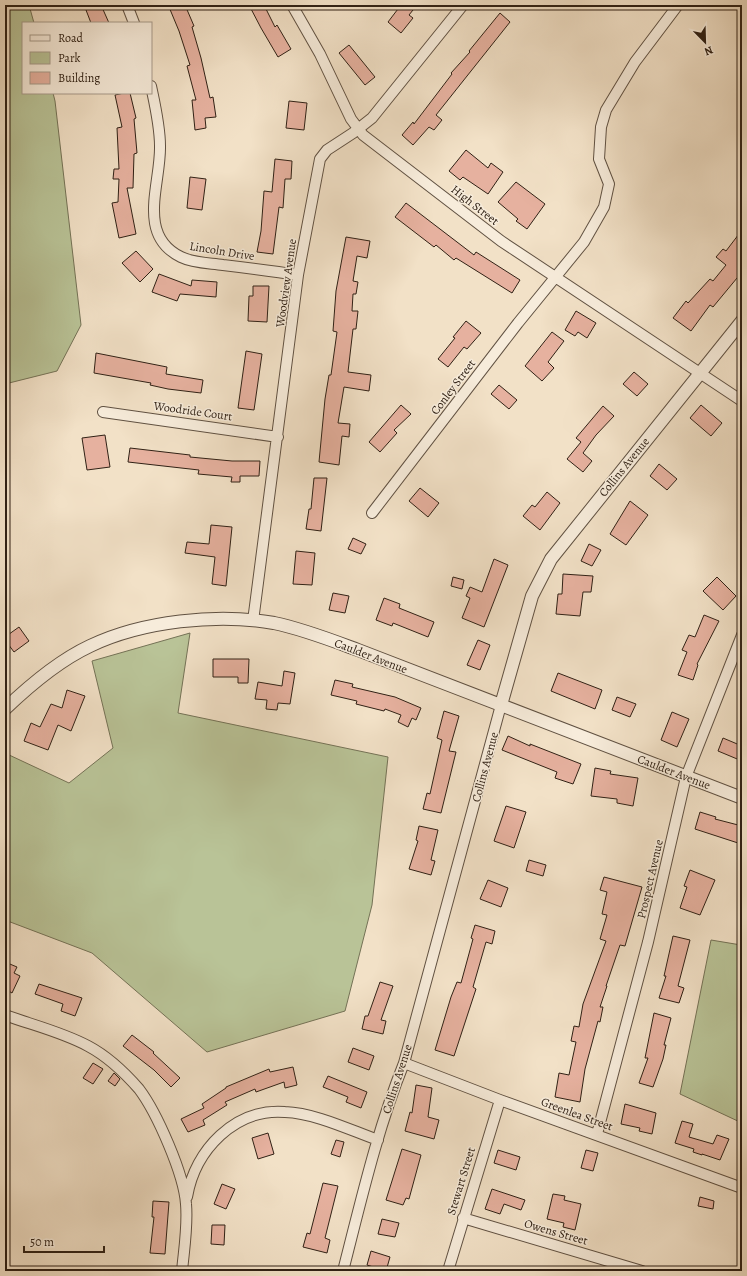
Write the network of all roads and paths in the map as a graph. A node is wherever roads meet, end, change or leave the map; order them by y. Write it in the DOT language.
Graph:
graph roads {
  1 [pos="127,5"];
  2 [pos="292,5"];
  3 [pos="463,5"];
  4 [pos="678,5"];
  5 [pos="134,22"];
  6 [pos="152,92"];
  7 [pos="358,130"];
  8 [pos="298,275"];
  9 [pos="555,277"];
  10 [pos="742,321"];
  11 [pos="699,374"];
  12 [pos="742,401"];
  13 [pos="103,412"];
  14 [pos="278,437"];
  15 [pos="372,513"];
  16 [pos="253,621"];
  17 [pos="742,635"];
  18 [pos="501,705"];
  19 [pos="5,709"];
  20 [pos="686,776"];
  21 [pos="742,798"];
  22 [pos="5,1015"];
  23 [pos="404,1063"];
  24 [pos="500,1100"];
  25 [pos="597,1134"];
  26 [pos="378,1140"];
  27 [pos="742,1188"];
  28 [pos="186,1204"];
  29 [pos="463,1218"];
  30 [pos="182,1271"];
  31 [pos="343,1271"];
  32 [pos="448,1271"];
  33 [pos="642,1271"];
  1 -- 5 [label="street"];
  2 -- 7 [label="street, High Street"];
  3 -- 7 [label="street, Woodview Avenue"];
  4 -- 9 [label="street, Conley Street"];
  6 -- 8 [label="street, Lincoln Drive"];
  7 -- 8 [label="street, Woodview Avenue"];
  7 -- 9 [label="street, High Street"];
  8 -- 14 [label="street, Woodview Avenue"];
  9 -- 11 [label="street, High Street"];
  9 -- 15 [label="street, Conley Street"];
  10 -- 11 [label="street, Collins Avenue"];
  11 -- 12 [label="street, High Street"];
  11 -- 18 [label="street, Collins Avenue"];
  13 -- 14 [label="street, Woodride Court"];
  14 -- 16 [label="street, Woodview Avenue"];
  16 -- 18 [label="street, Caulder Avenue"];
  16 -- 19 [label="street, Caulder Avenue"];
  17 -- 20 [label="street, Prospect Avenue"];
  18 -- 20 [label="street, Caulder Avenue"];
  18 -- 23 [label="street, Collins Avenue"];
  20 -- 21 [label="street, Caulder Avenue"];
  20 -- 25 [label="street, Prospect Avenue"];
  22 -- 28 [label="street"];
  23 -- 24 [label="street, Greenlea Street"];
  23 -- 26 [label="street, Collins Avenue"];
  24 -- 25 [label="street, Greenlea Street"];
  24 -- 29 [label="street, Stewart Street"];
  25 -- 27 [label="street, Greenlea Street"];
  26 -- 28 [label="street"];
  26 -- 31 [label="street, Collins Avenue"];
  28 -- 30 [label="street"];
  29 -- 32 [label="street, Stewart Street"];
  29 -- 33 [label="street, Owens Street"];
}
